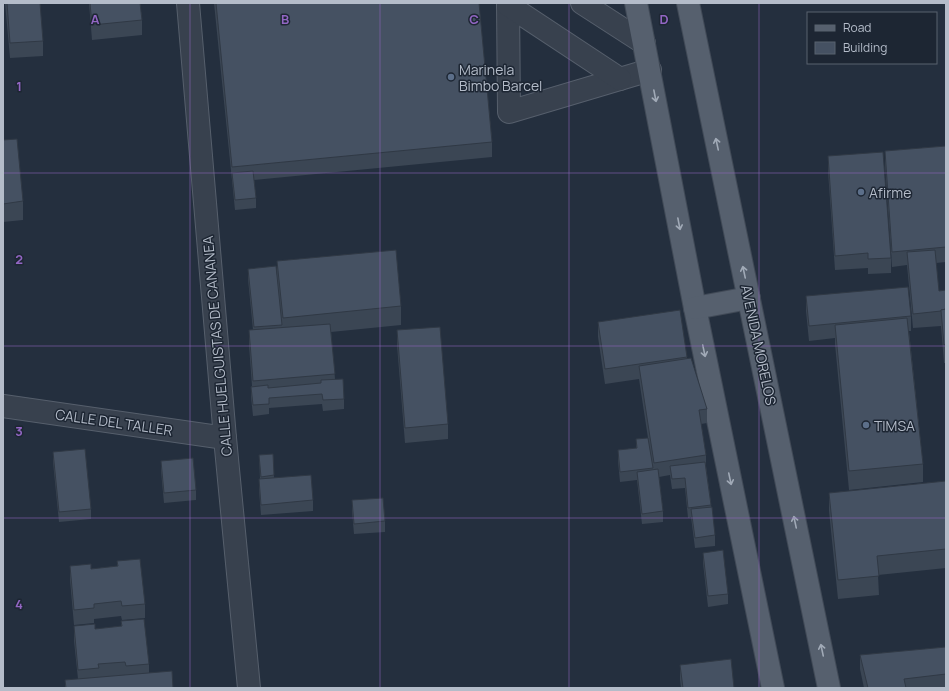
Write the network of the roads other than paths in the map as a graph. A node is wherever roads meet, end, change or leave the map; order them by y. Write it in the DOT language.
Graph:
graph roads {
  1 [pos="188,3"];
  2 [pos="582,3"];
  3 [pos="636,3"];
  4 [pos="688,3"];
  5 [pos="508,4"];
  6 [pos="644,43"];
  7 [pos="650,70"];
  8 [pos="620,79"];
  9 [pos="749,298"];
  10 [pos="695,308"];
  11 [pos="3,406"];
  12 [pos="224,438"];
  13 [pos="249,688"];
  14 [pos="773,688"];
  15 [pos="830,688"];
  1 -- 12 [label="street, CALLE HUELGUISTAS DE CANANEA"];
  2 -- 6 [label="street"];
  3 -- 6 [label="main road"];
  9 -- 4 [label="main road, AVENIDA MORELOS, one-way"];
  5 -- 8 [label="street"];
  5 -- 8 [label="street"];
  6 -- 7 [label="main road"];
  7 -- 8 [label="street"];
  7 -- 10 [label="main road, one-way"];
  9 -- 10 [label="main road"];
  15 -- 9 [label="main road, AVENIDA MORELOS, one-way"];
  10 -- 14 [label="main road, one-way"];
  11 -- 12 [label="street, CALLE DEL TALLER"];
  12 -- 13 [label="street, CALLE HUELGUISTAS DE CANANEA"];
}
